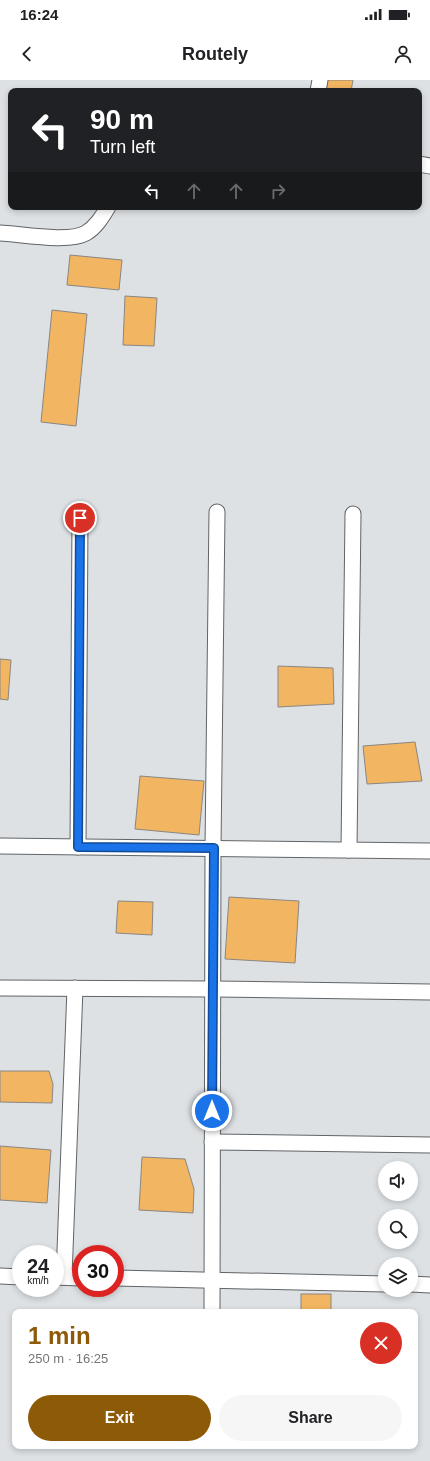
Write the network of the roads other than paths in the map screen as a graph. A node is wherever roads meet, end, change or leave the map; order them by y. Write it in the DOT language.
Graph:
graph roads {
  1 [pos="106,210"];
  2 [pos="0,232"];
  3 [pos="217,512"];
  4 [pos="353,514"];
  5 [pos="80,518"];
  6 [pos="0,846"];
  7 [pos="78,847"];
  8 [pos="214,848"];
  9 [pos="349,850"];
  10 [pos="430,851"];
  11 [pos="0,988"];
  12 [pos="75,988"];
  13 [pos="213,989"];
  14 [pos="430,992"];
  15 [pos="212,1142"];
  16 [pos="430,1145"];
  17 [pos="62,1245"];
  18 [pos="0,1276"];
  19 [pos="12,1277"];
  20 [pos="124,1278"];
  21 [pos="212,1280"];
  22 [pos="378,1284"];
  23 [pos="418,1284"];
  24 [pos="430,1285"];
  25 [pos="212,1309"];
  1 -- 2 [label="street"];
  3 -- 8 [label="street"];
  4 -- 9 [label="street"];
  5 -- 7 [label="street"];
  6 -- 7 [label="street"];
  7 -- 8 [label="street"];
  8 -- 9 [label="street"];
  8 -- 13 [label="street"];
  9 -- 10 [label="street"];
  11 -- 12 [label="street"];
  12 -- 13 [label="street"];
  12 -- 17 [label="street"];
  13 -- 14 [label="street"];
  13 -- 15 [label="street"];
  15 -- 16 [label="street"];
  15 -- 21 [label="street"];
  18 -- 19 [label="street"];
  20 -- 21 [label="street"];
  21 -- 22 [label="street"];
  21 -- 25 [label="street"];
  23 -- 24 [label="street"];
}
